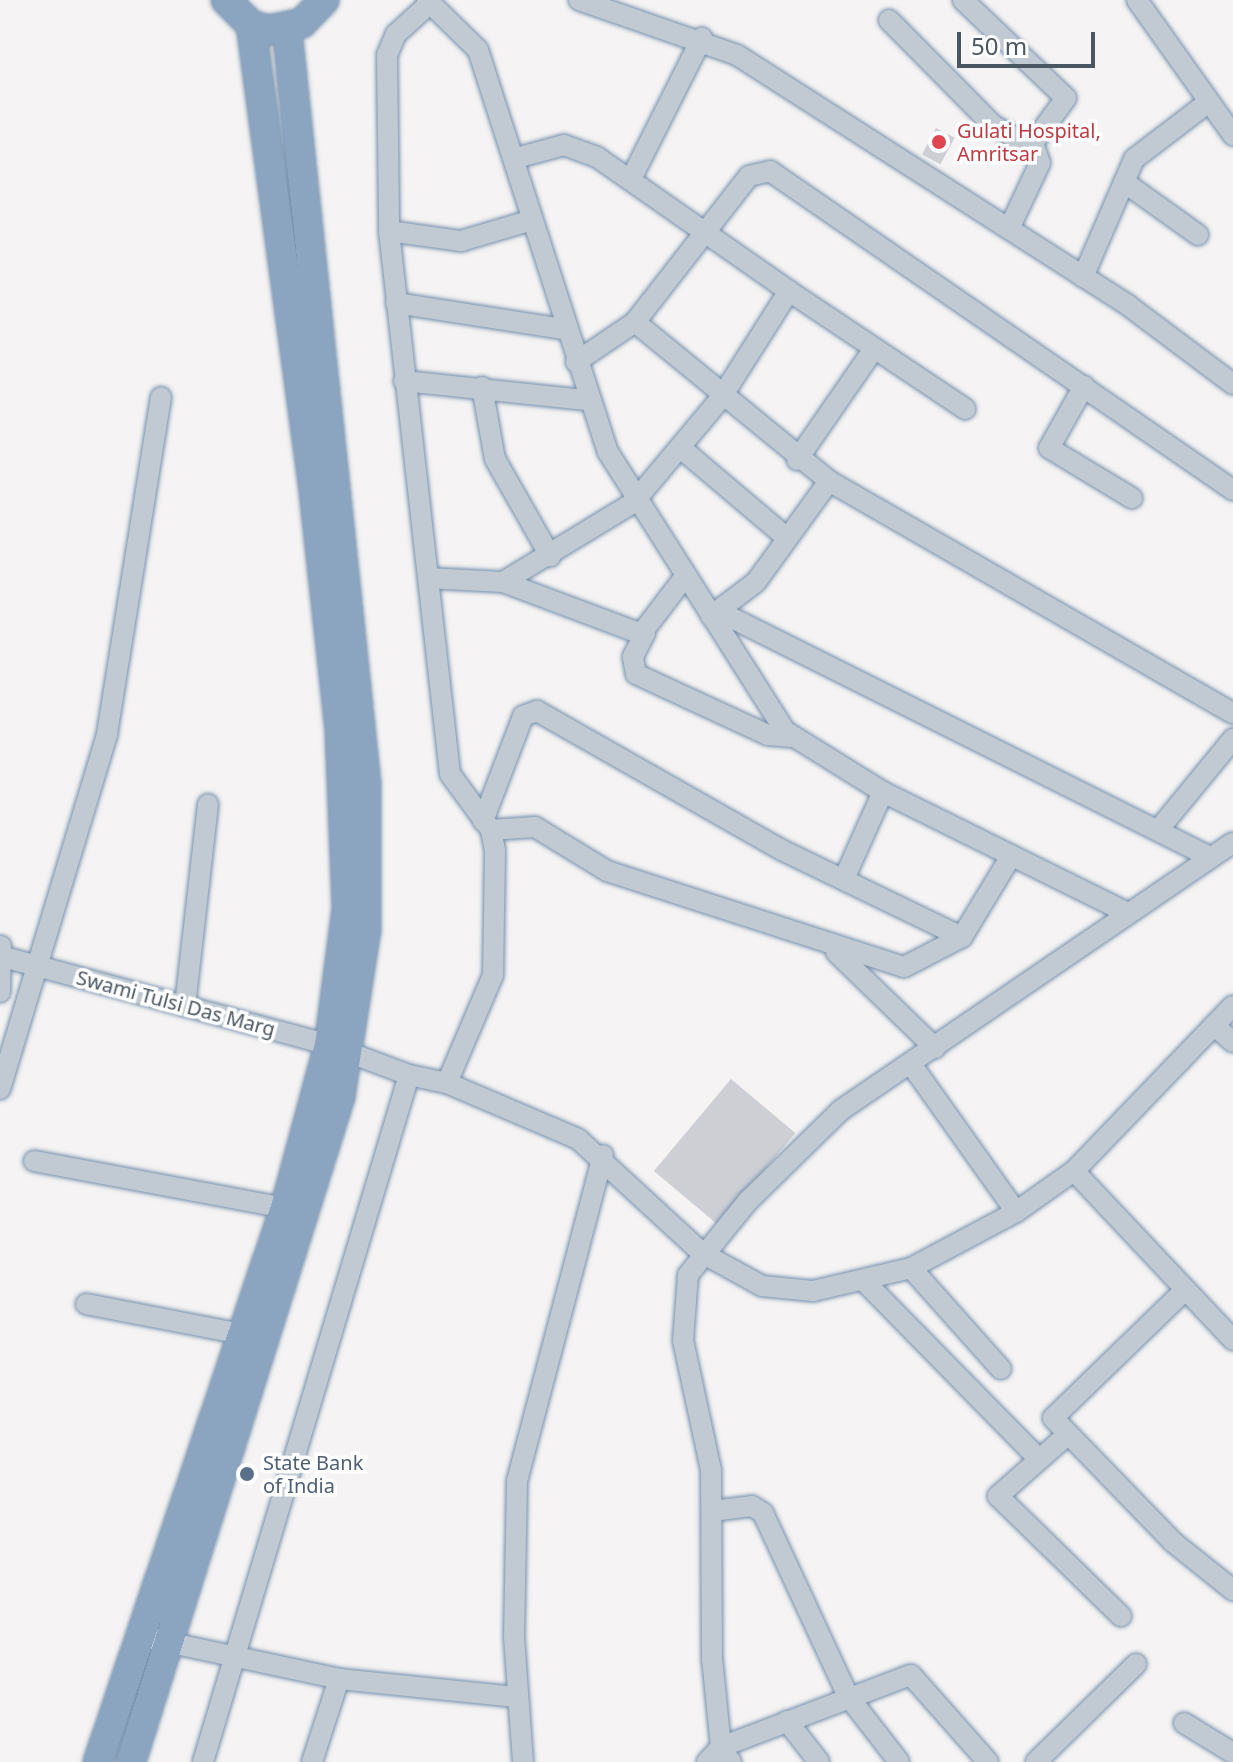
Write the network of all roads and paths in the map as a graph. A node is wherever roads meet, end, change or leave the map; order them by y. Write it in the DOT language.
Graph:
graph roads {
  1 [pos="226,0"];
  2 [pos="324,0"];
  3 [pos="579,0"];
  4 [pos="963,0"];
  5 [pos="1137,0"];
  6 [pos="428,2"];
  7 [pos="623,5"];
  8 [pos="889,20"];
  9 [pos="251,25"];
  10 [pos="287,29"];
  11 [pos="702,38"];
  12 [pos="1206,104"];
  13 [pos="1233,135"];
  14 [pos="1032,147"];
  15 [pos="516,158"];
  16 [pos="631,179"];
  17 [pos="1124,182"];
  18 [pos="532,220"];
  19 [pos="1009,229"];
  20 [pos="389,231"];
  21 [pos="704,231"];
  22 [pos="1198,235"];
  23 [pos="1083,277"];
  24 [pos="789,291"];
  25 [pos="396,303"];
  26 [pos="635,322"];
  27 [pos="564,329"];
  28 [pos="871,353"];
  29 [pos="576,362"];
  30 [pos="404,381"];
  31 [pos="1233,384"];
  32 [pos="1084,386"];
  33 [pos="482,387"];
  34 [pos="161,397"];
  35 [pos="721,398"];
  36 [pos="586,400"];
  37 [pos="965,409"];
  38 [pos="682,449"];
  39 [pos="797,460"];
  40 [pos="829,481"];
  41 [pos="1233,490"];
  42 [pos="1132,498"];
  43 [pos="633,503"];
  44 [pos="787,538"];
  45 [pos="550,556"];
  46 [pos="428,578"];
  47 [pos="684,578"];
  48 [pos="503,582"];
  49 [pos="714,613"];
  50 [pos="645,633"];
  51 [pos="1233,713"];
  52 [pos="791,737"];
  53 [pos="1233,739"];
  54 [pos="883,792"];
  55 [pos="208,804"];
  56 [pos="487,825"];
  57 [pos="1159,829"];
  58 [pos="1233,843"];
  59 [pos="1011,856"];
  60 [pos="1210,857"];
  61 [pos="844,879"];
  62 [pos="1126,912"];
  63 [pos="962,937"];
  64 [pos="831,946"];
  65 [pos="2,952"];
  66 [pos="33,965"];
  67 [pos="0,992"];
  68 [pos="185,1006"];
  69 [pos="1233,1006"];
  70 [pos="1214,1025"];
  71 [pos="1233,1042"];
  72 [pos="935,1048"];
  73 [pos="340,1049"];
  74 [pos="911,1064"];
  75 [pos="409,1075"];
  76 [pos="447,1083"];
  77 [pos="0,1089"];
  78 [pos="603,1155"];
  79 [pos="34,1161"];
  80 [pos="1074,1171"];
  81 [pos="285,1208"];
  82 [pos="1016,1212"];
  83 [pos="702,1253"];
  84 [pos="911,1268"];
  85 [pos="865,1282"];
  86 [pos="1184,1291"];
  87 [pos="86,1304"];
  88 [pos="242,1334"];
  89 [pos="1233,1340"];
  90 [pos="1001,1369"];
  91 [pos="1066,1436"];
  92 [pos="1039,1459"];
  93 [pos="712,1511"];
  94 [pos="1233,1590"];
  95 [pos="1121,1616"];
  96 [pos="139,1636"];
  97 [pos="169,1646"];
  98 [pos="235,1662"];
  99 [pos="1136,1664"];
  100 [pos="339,1679"];
  101 [pos="848,1696"];
  102 [pos="516,1697"];
  103 [pos="787,1721"];
  104 [pos="1184,1723"];
  105 [pos="1233,1753"];
  106 [pos="720,1757"];
  107 [pos="98,1762"];
  108 [pos="131,1762"];
  109 [pos="203,1762"];
  110 [pos="312,1762"];
  111 [pos="523,1762"];
  112 [pos="819,1762"];
  113 [pos="899,1762"];
  114 [pos="988,1762"];
  115 [pos="1036,1762"];
  1 -- 9 [label="highway"];
  2 -- 10 [label="highway"];
  3 -- 7 [label="street"];
  4 -- 14 [label="street"];
  5 -- 12 [label="street"];
  6 -- 15 [label="street"];
  6 -- 20 [label="street"];
  7 -- 11 [label="street"];
  8 -- 14 [label="street"];
  9 -- 10 [label="highway"];
  9 -- 73 [label="highway"];
  10 -- 73 [label="highway"];
  11 -- 16 [label="street"];
  11 -- 19 [label="street"];
  12 -- 13 [label="street"];
  12 -- 17 [label="street"];
  14 -- 19 [label="street"];
  15 -- 16 [label="street"];
  15 -- 18 [label="street"];
  16 -- 21 [label="street"];
  17 -- 22 [label="street"];
  17 -- 23 [label="street"];
  18 -- 20 [label="street"];
  18 -- 27 [label="street"];
  19 -- 23 [label="street"];
  20 -- 25 [label="street"];
  21 -- 24 [label="street"];
  21 -- 26 [label="street"];
  21 -- 32 [label="street"];
  23 -- 31 [label="street"];
  24 -- 28 [label="street"];
  24 -- 35 [label="street"];
  25 -- 27 [label="street"];
  25 -- 30 [label="street"];
  26 -- 29 [label="street"];
  26 -- 35 [label="street"];
  27 -- 29 [label="street"];
  28 -- 37 [label="street"];
  28 -- 39 [label="street"];
  29 -- 36 [label="street"];
  30 -- 33 [label="street"];
  30 -- 46 [label="street"];
  32 -- 41 [label="street"];
  32 -- 42 [label="street"];
  33 -- 36 [label="street"];
  33 -- 45 [label="street"];
  34 -- 66 [label="street"];
  35 -- 38 [label="street"];
  35 -- 39 [label="street"];
  36 -- 43 [label="street"];
  38 -- 43 [label="street"];
  38 -- 44 [label="street"];
  39 -- 40 [label="street"];
  40 -- 44 [label="street"];
  40 -- 51 [label="street"];
  43 -- 45 [label="street"];
  43 -- 47 [label="street"];
  44 -- 49 [label="street"];
  45 -- 48 [label="street"];
  46 -- 48 [label="street"];
  46 -- 56 [label="street"];
  47 -- 49 [label="street"];
  47 -- 50 [label="street"];
  48 -- 50 [label="street"];
  49 -- 52 [label="street"];
  49 -- 57 [label="street"];
  50 -- 52 [label="street"];
  52 -- 54 [label="street"];
  53 -- 57 [label="street"];
  54 -- 59 [label="street"];
  54 -- 61 [label="street"];
  55 -- 68 [label="street"];
  56 -- 61 [label="street"];
  56 -- 64 [label="street"];
  56 -- 76 [label="street"];
  57 -- 60 [label="street"];
  58 -- 60 [label="street"];
  59 -- 62 [label="street"];
  59 -- 63 [label="street"];
  60 -- 62 [label="street"];
  61 -- 63 [label="street"];
  62 -- 72 [label="street"];
  63 -- 64 [label="street"];
  64 -- 72 [label="street"];
  65 -- 66 [label="street, Swami Tulsi Das Marg"];
  65 -- 67 [label="street"];
  66 -- 68 [label="street, Swami Tulsi Das Marg"];
  66 -- 77 [label="street"];
  68 -- 73 [label="street, Swami Tulsi Das Marg"];
  69 -- 70 [label="street, Swami Tulsi Das Marg"];
  70 -- 71 [label="street"];
  70 -- 80 [label="street, Swami Tulsi Das Marg"];
  72 -- 74 [label="street"];
  73 -- 75 [label="street, Swami Tulsi Das Marg"];
  73 -- 81 [label="highway"];
  73 -- 97 [label="highway"];
  74 -- 82 [label="street"];
  74 -- 83 [label="street"];
  75 -- 76 [label="street, Swami Tulsi Das Marg"];
  75 -- 98 [label="street"];
  76 -- 78 [label="street, Swami Tulsi Das Marg"];
  78 -- 83 [label="street, Swami Tulsi Das Marg"];
  78 -- 102 [label="street"];
  79 -- 81 [label="street"];
  80 -- 82 [label="street, Swami Tulsi Das Marg"];
  80 -- 86 [label="street"];
  81 -- 88 [label="highway"];
  82 -- 84 [label="street, Swami Tulsi Das Marg"];
  83 -- 85 [label="street, Swami Tulsi Das Marg"];
  83 -- 93 [label="street"];
  84 -- 85 [label="street, Swami Tulsi Das Marg"];
  84 -- 90 [label="street"];
  85 -- 92 [label="street"];
  86 -- 89 [label="street"];
  86 -- 91 [label="street"];
  87 -- 88 [label="street"];
  88 -- 96 [label="highway"];
  91 -- 92 [label="street"];
  91 -- 94 [label="street"];
  92 -- 95 [label="street"];
  93 -- 101 [label="street"];
  93 -- 106 [label="street"];
  96 -- 97 [label="street"];
  96 -- 107 [label="highway"];
  97 -- 98 [label="street"];
  97 -- 108 [label="highway"];
  98 -- 100 [label="street"];
  98 -- 109 [label="street"];
  99 -- 115 [label="street"];
  100 -- 102 [label="street"];
  100 -- 110 [label="street"];
  101 -- 103 [label="street"];
  101 -- 113 [label="street"];
  101 -- 114 [label="street"];
  102 -- 111 [label="street"];
  103 -- 106 [label="street"];
  103 -- 112 [label="street"];
  104 -- 105 [label="street"];
}
